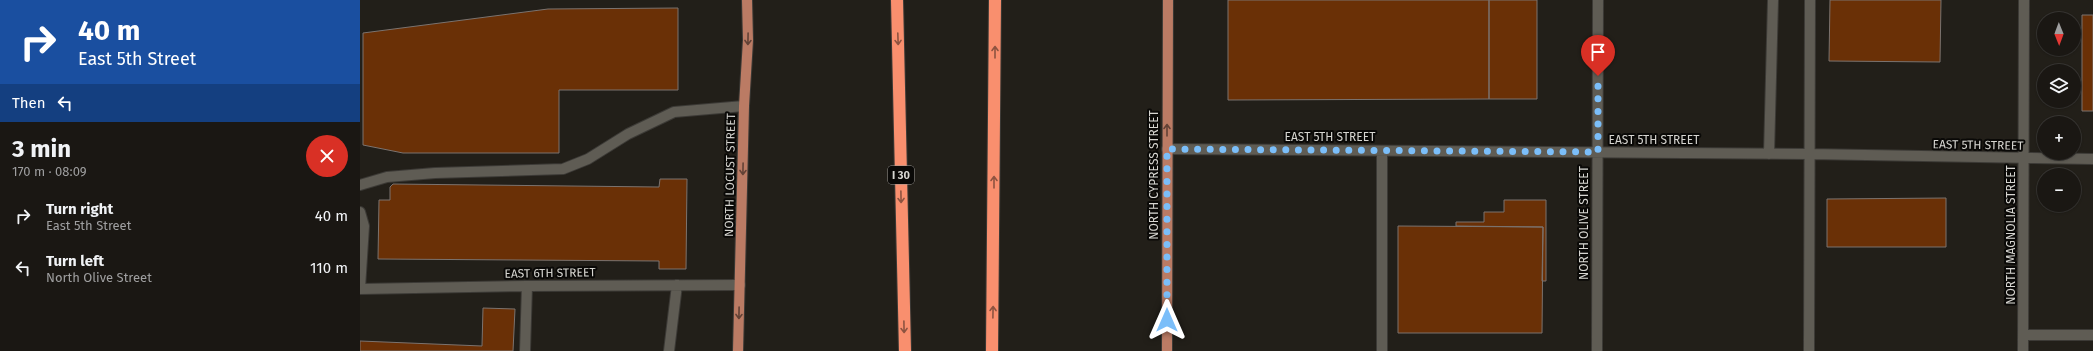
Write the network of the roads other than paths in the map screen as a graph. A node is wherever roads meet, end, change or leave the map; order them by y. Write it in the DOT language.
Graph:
graph roads {
  1 [pos="747,0"];
  2 [pos="897,0"];
  3 [pos="995,0"];
  4 [pos="1168,0"];
  5 [pos="1598,0"];
  6 [pos="1773,0"];
  7 [pos="1810,0"];
  8 [pos="2024,0"];
  9 [pos="744,106"];
  10 [pos="1167,149"];
  11 [pos="1382,151"];
  12 [pos="1598,152"];
  13 [pos="1769,154"];
  14 [pos="1810,154"];
  15 [pos="2024,159"];
  16 [pos="2093,159"];
  17 [pos="360,185"];
  18 [pos="360,212"];
  19 [pos="677,285"];
  20 [pos="527,286"];
  21 [pos="740,286"];
  22 [pos="360,289"];
  23 [pos="2023,335"];
  24 [pos="2093,335"];
  25 [pos="525,351"];
  26 [pos="669,351"];
  27 [pos="738,351"];
  28 [pos="905,351"];
  29 [pos="992,351"];
  30 [pos="1167,351"];
  31 [pos="1382,351"];
  32 [pos="1597,351"];
  33 [pos="1809,351"];
  34 [pos="2023,351"];
  1 -- 9 [label="main road, NORTH LOCUST STREET, one-way"];
  2 -- 28 [label="highway, I 30, one-way"];
  29 -- 3 [label="highway, one-way"];
  10 -- 4 [label="main road, NORTH CYPRESS STREET, one-way"];
  5 -- 12 [label="street, NORTH OLIVE STREET"];
  6 -- 13 [label="street"];
  7 -- 14 [label="street"];
  8 -- 15 [label="street, NORTH MAGNOLIA STREET"];
  9 -- 17 [label="street"];
  9 -- 21 [label="main road, NORTH LOCUST STREET, one-way"];
  10 -- 11 [label="street, EAST 5TH STREET"];
  10 -- 30 [label="main road, NORTH CYPRESS STREET"];
  11 -- 12 [label="street, EAST 5TH STREET"];
  11 -- 31 [label="street"];
  12 -- 13 [label="street, EAST 5TH STREET"];
  12 -- 32 [label="street, NORTH OLIVE STREET"];
  13 -- 14 [label="street, EAST 5TH STREET"];
  14 -- 15 [label="street, EAST 5TH STREET"];
  14 -- 33 [label="street"];
  15 -- 16 [label="street, EAST 5TH STREET"];
  15 -- 23 [label="street, NORTH MAGNOLIA STREET"];
  18 -- 22 [label="street"];
  19 -- 20 [label="street, EAST 6TH STREET"];
  19 -- 21 [label="street, EAST 6TH STREET"];
  19 -- 26 [label="street"];
  20 -- 22 [label="street, EAST 6TH STREET"];
  20 -- 25 [label="street"];
  21 -- 27 [label="main road, NORTH LOCUST STREET, one-way"];
  23 -- 24 [label="street"];
  23 -- 34 [label="street, NORTH MAGNOLIA STREET"];
}
